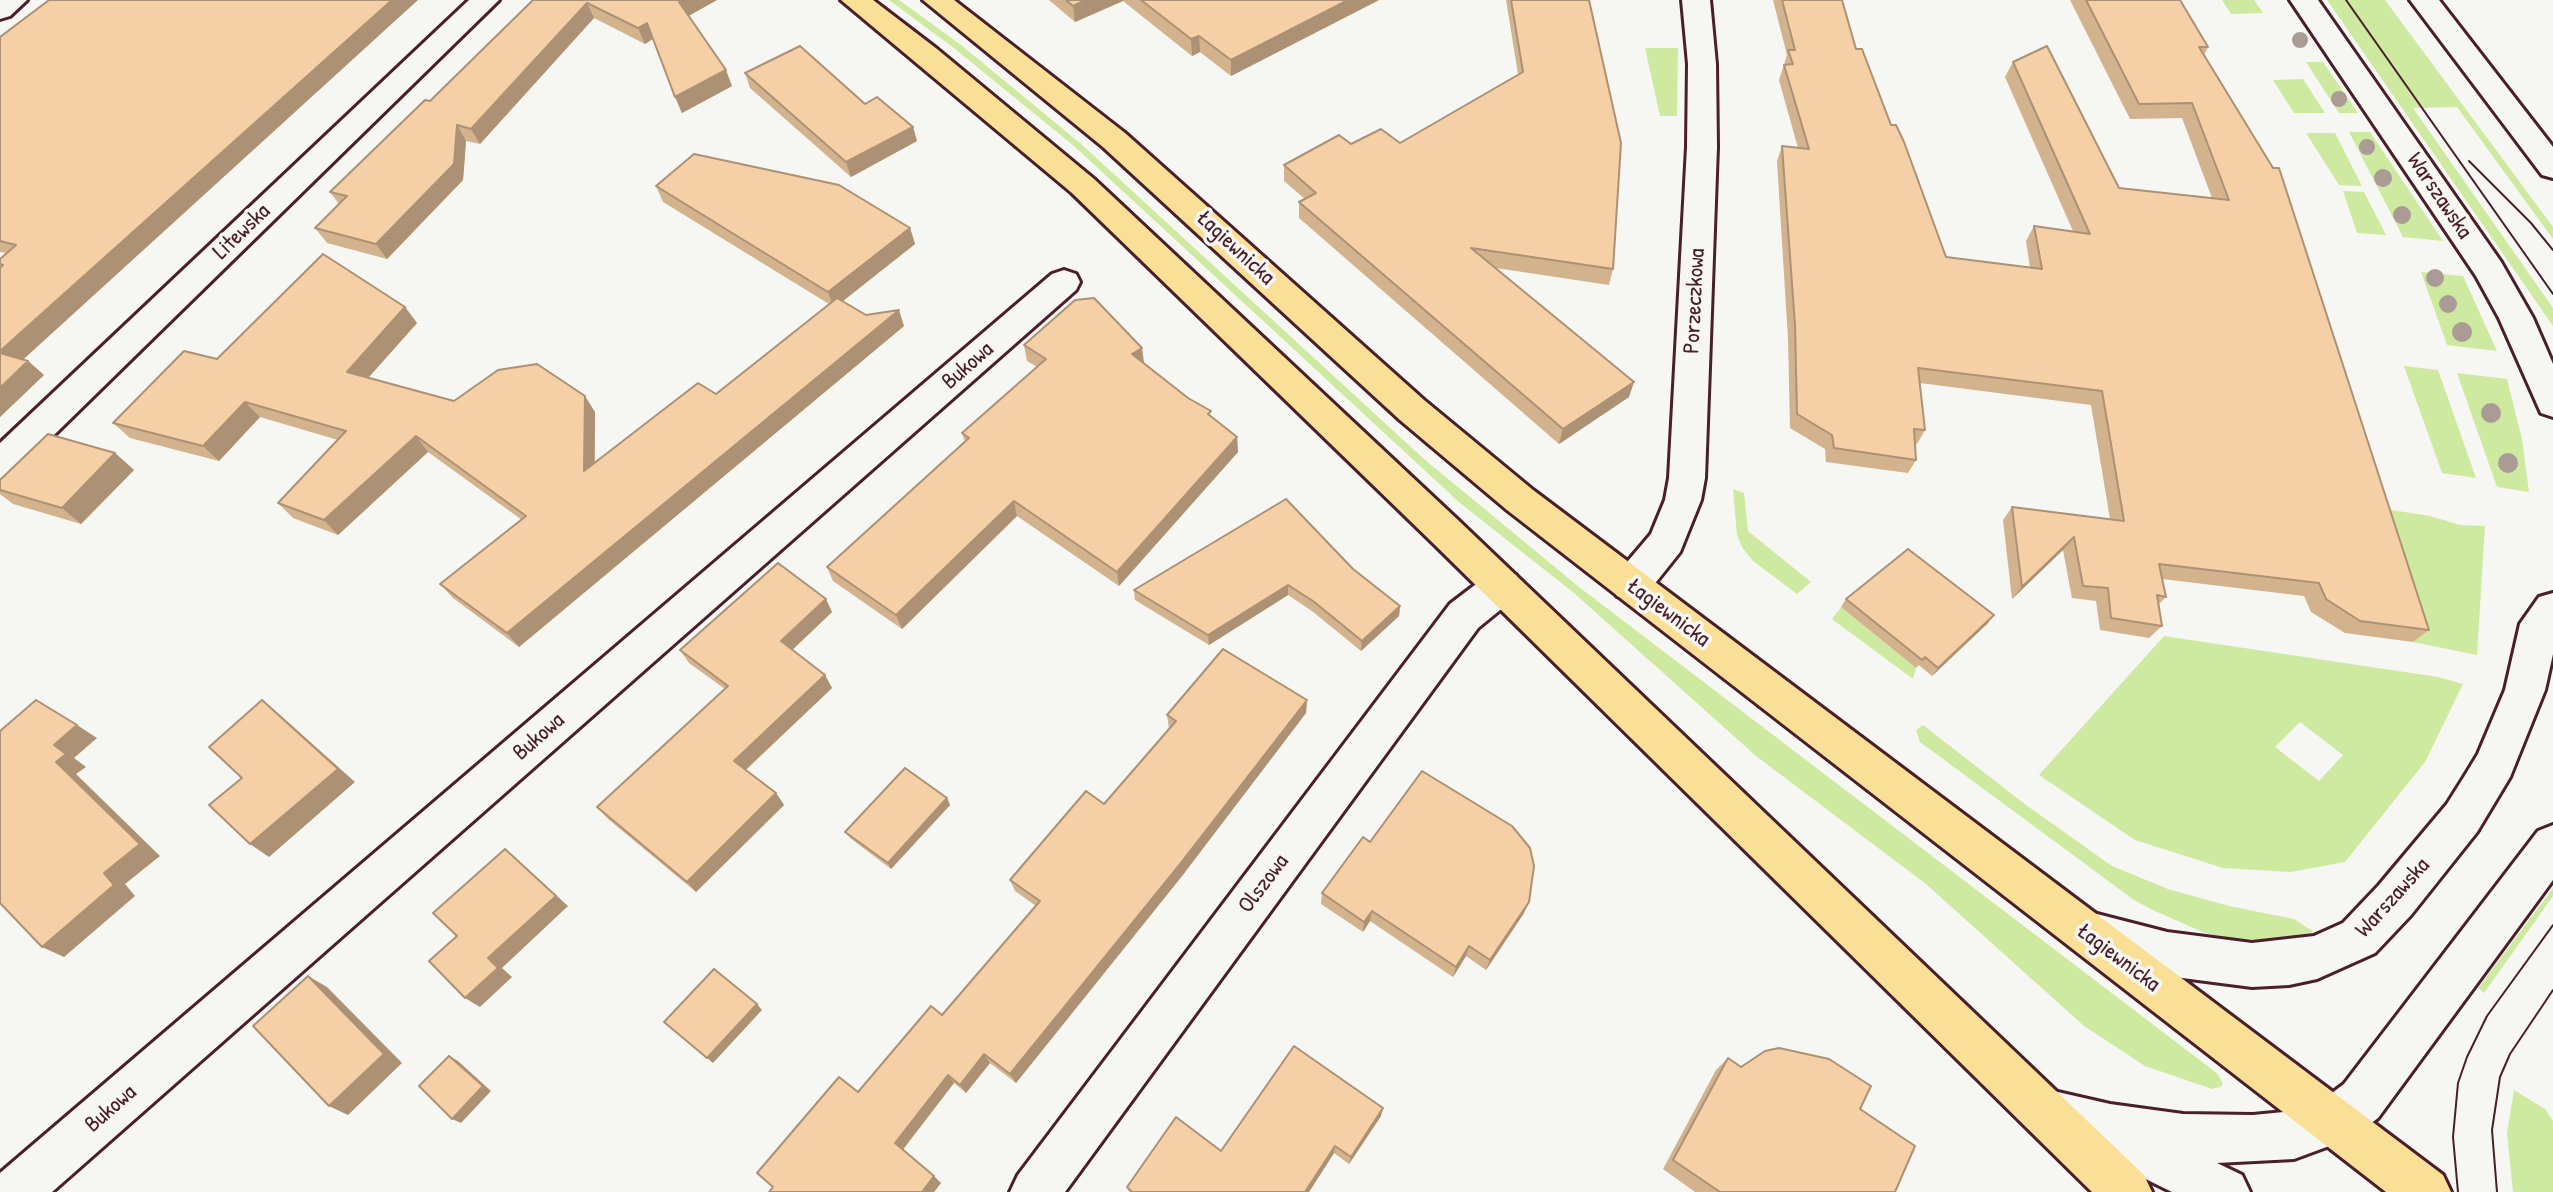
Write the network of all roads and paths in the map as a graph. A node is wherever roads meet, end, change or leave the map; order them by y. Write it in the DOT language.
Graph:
graph roads {
  1 [pos="13,0"];
  2 [pos="485,0"];
  3 [pos="855,0"];
  4 [pos="937,0"];
  5 [pos="1696,0"];
  6 [pos="2304,0"];
  7 [pos="2424,0"];
  8 [pos="0,10"];
  9 [pos="2553,168"];
  10 [pos="1064,282"];
  11 [pos="2553,404"];
  12 [pos="0,465"];
  13 [pos="1631,585"];
  14 [pos="1502,586"];
  15 [pos="2553,610"];
  16 [pos="2553,845"];
  17 [pos="2084,932"];
  18 [pos="2049,1114"];
  19 [pos="2334,1121"];
  20 [pos="15,1192"];
  21 [pos="1035,1192"];
  22 [pos="2127,1192"];
  23 [pos="2225,1192"];
  24 [pos="2427,1192"];
  1 -- 8 [label="street"];
  2 -- 12 [label="street, Litewska"];
  3 -- 14 [label="main road"];
  4 -- 13 [label="main road, Łagiewnicka"];
  5 -- 13 [label="street, Porzeczkowa"];
  6 -- 11 [label="street, Warszawska"];
  7 -- 9 [label="street"];
  10 -- 20 [label="street, Bukowa"];
  13 -- 17 [label="main road, Łagiewnicka"];
  14 -- 18 [label="main road"];
  14 -- 21 [label="street, Olszowa"];
  15 -- 17 [label="street, Warszawska"];
  16 -- 19 [label="street"];
  17 -- 19 [label="main road, Łagiewnicka"];
  18 -- 19 [label="street"];
  18 -- 22 [label="main road"];
  18 -- 23 [label="street"];
  19 -- 24 [label="main road, Łagiewnicka"];
}
